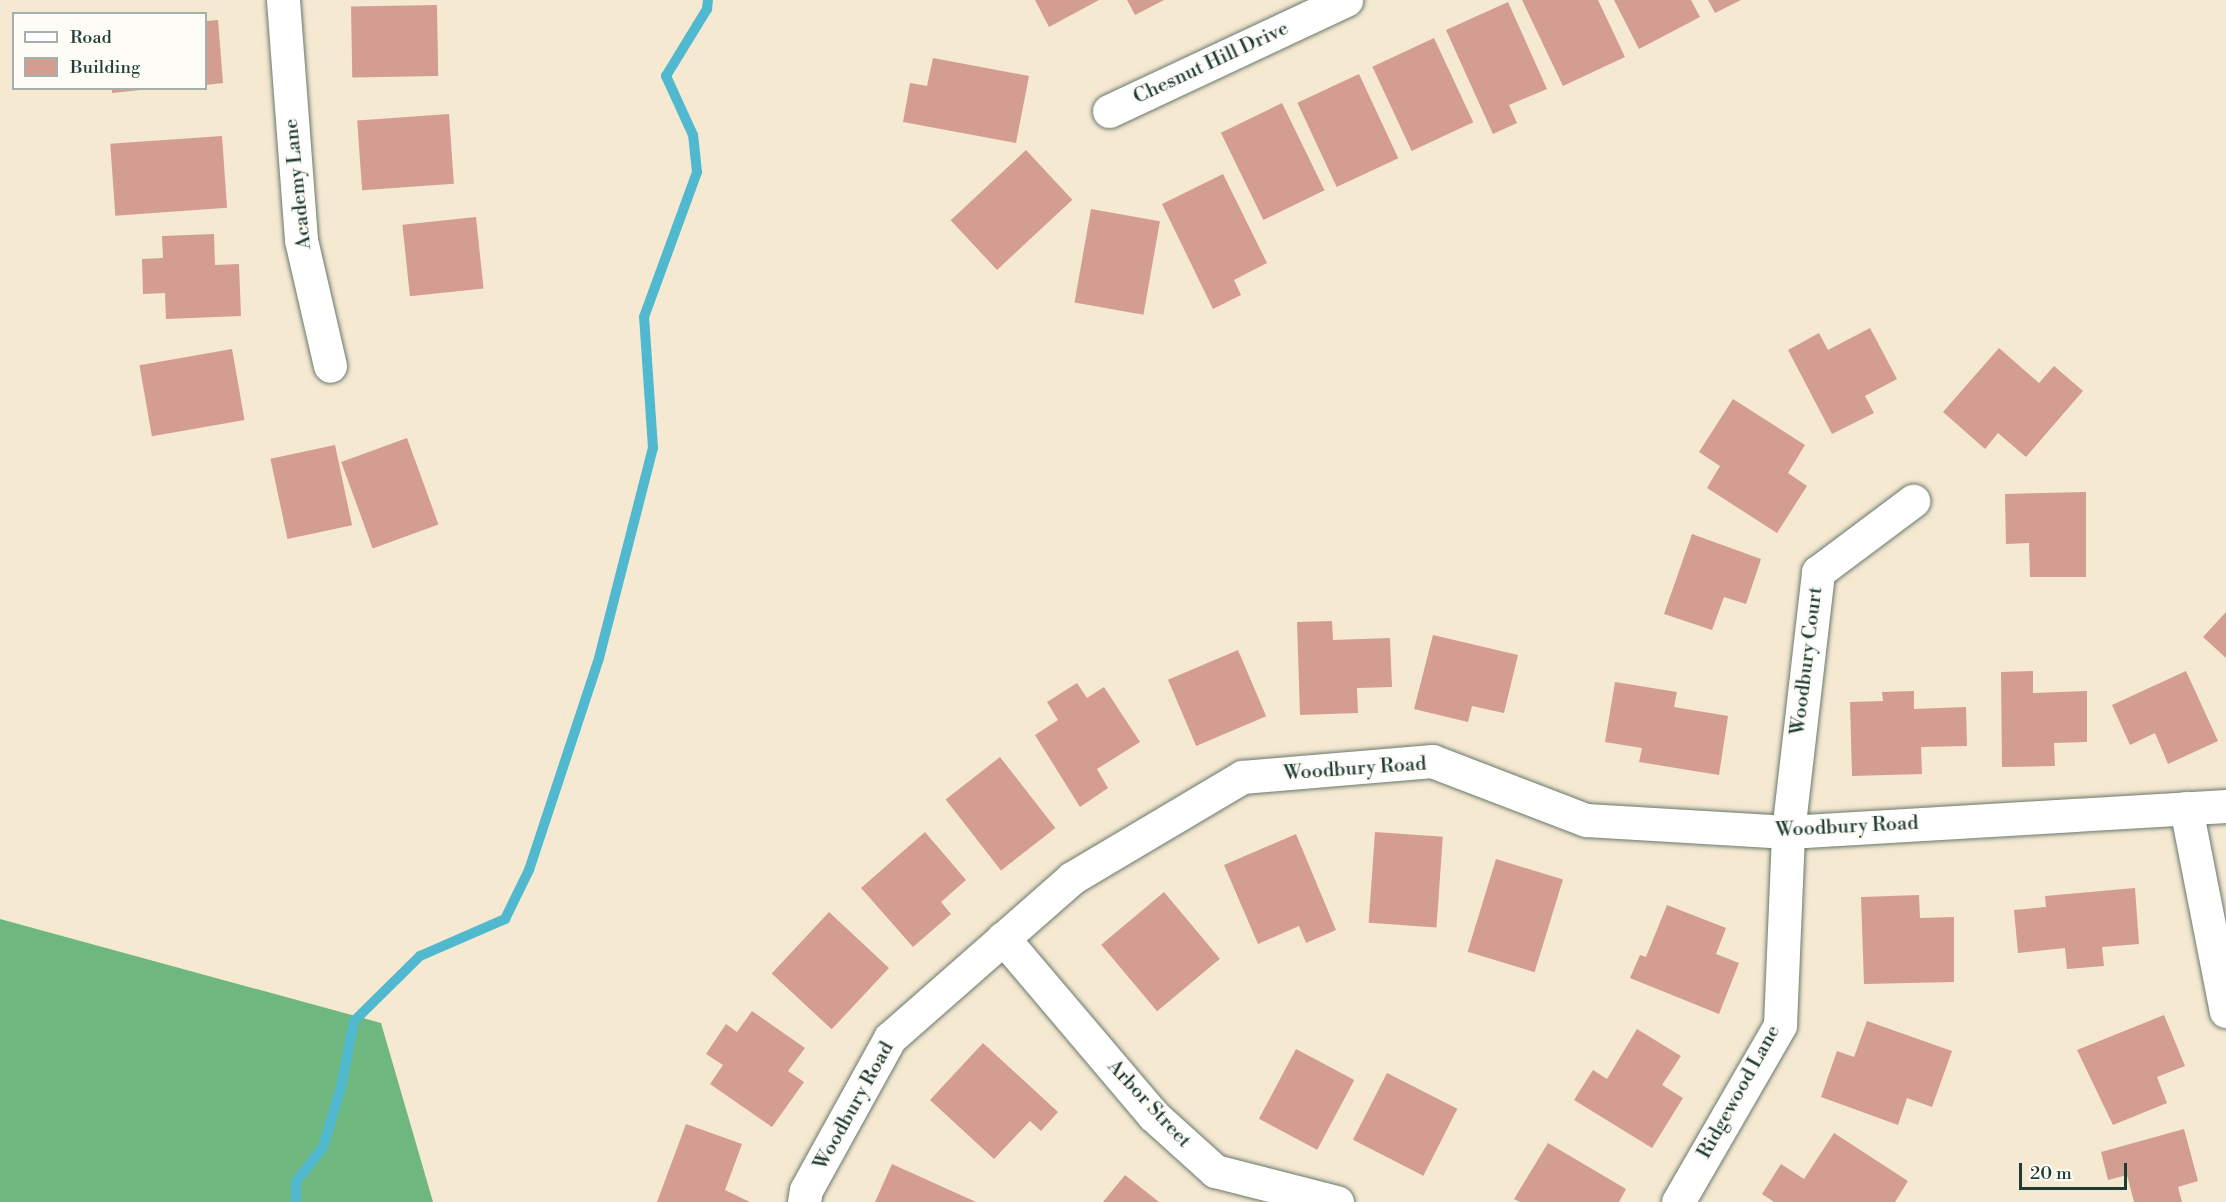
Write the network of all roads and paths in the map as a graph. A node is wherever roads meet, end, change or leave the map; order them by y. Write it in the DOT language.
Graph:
graph roads {
  1 [pos="283,0"];
  2 [pos="1346,0"];
  3 [pos="1109,111"];
  4 [pos="330,366"];
  5 [pos="1913,501"];
  6 [pos="2226,806"];
  7 [pos="2187,808"];
  8 [pos="1788,832"];
  9 [pos="1004,938"];
  10 [pos="2226,1011"];
  11 [pos="804,1202"];
  12 [pos="1337,1202"];
  13 [pos="1677,1202"];
  1 -- 4 [label="street, Academy Lane"];
  2 -- 3 [label="street, Chesnut Hill Drive"];
  5 -- 8 [label="street, Woodbury Court"];
  6 -- 7 [label="street, Woodbury Road"];
  7 -- 8 [label="street, Woodbury Road"];
  7 -- 10 [label="street"];
  8 -- 9 [label="street, Woodbury Road"];
  8 -- 13 [label="street, Ridgewood Lane"];
  9 -- 11 [label="street, Woodbury Road"];
  9 -- 12 [label="street, Arbor Street"];
}
